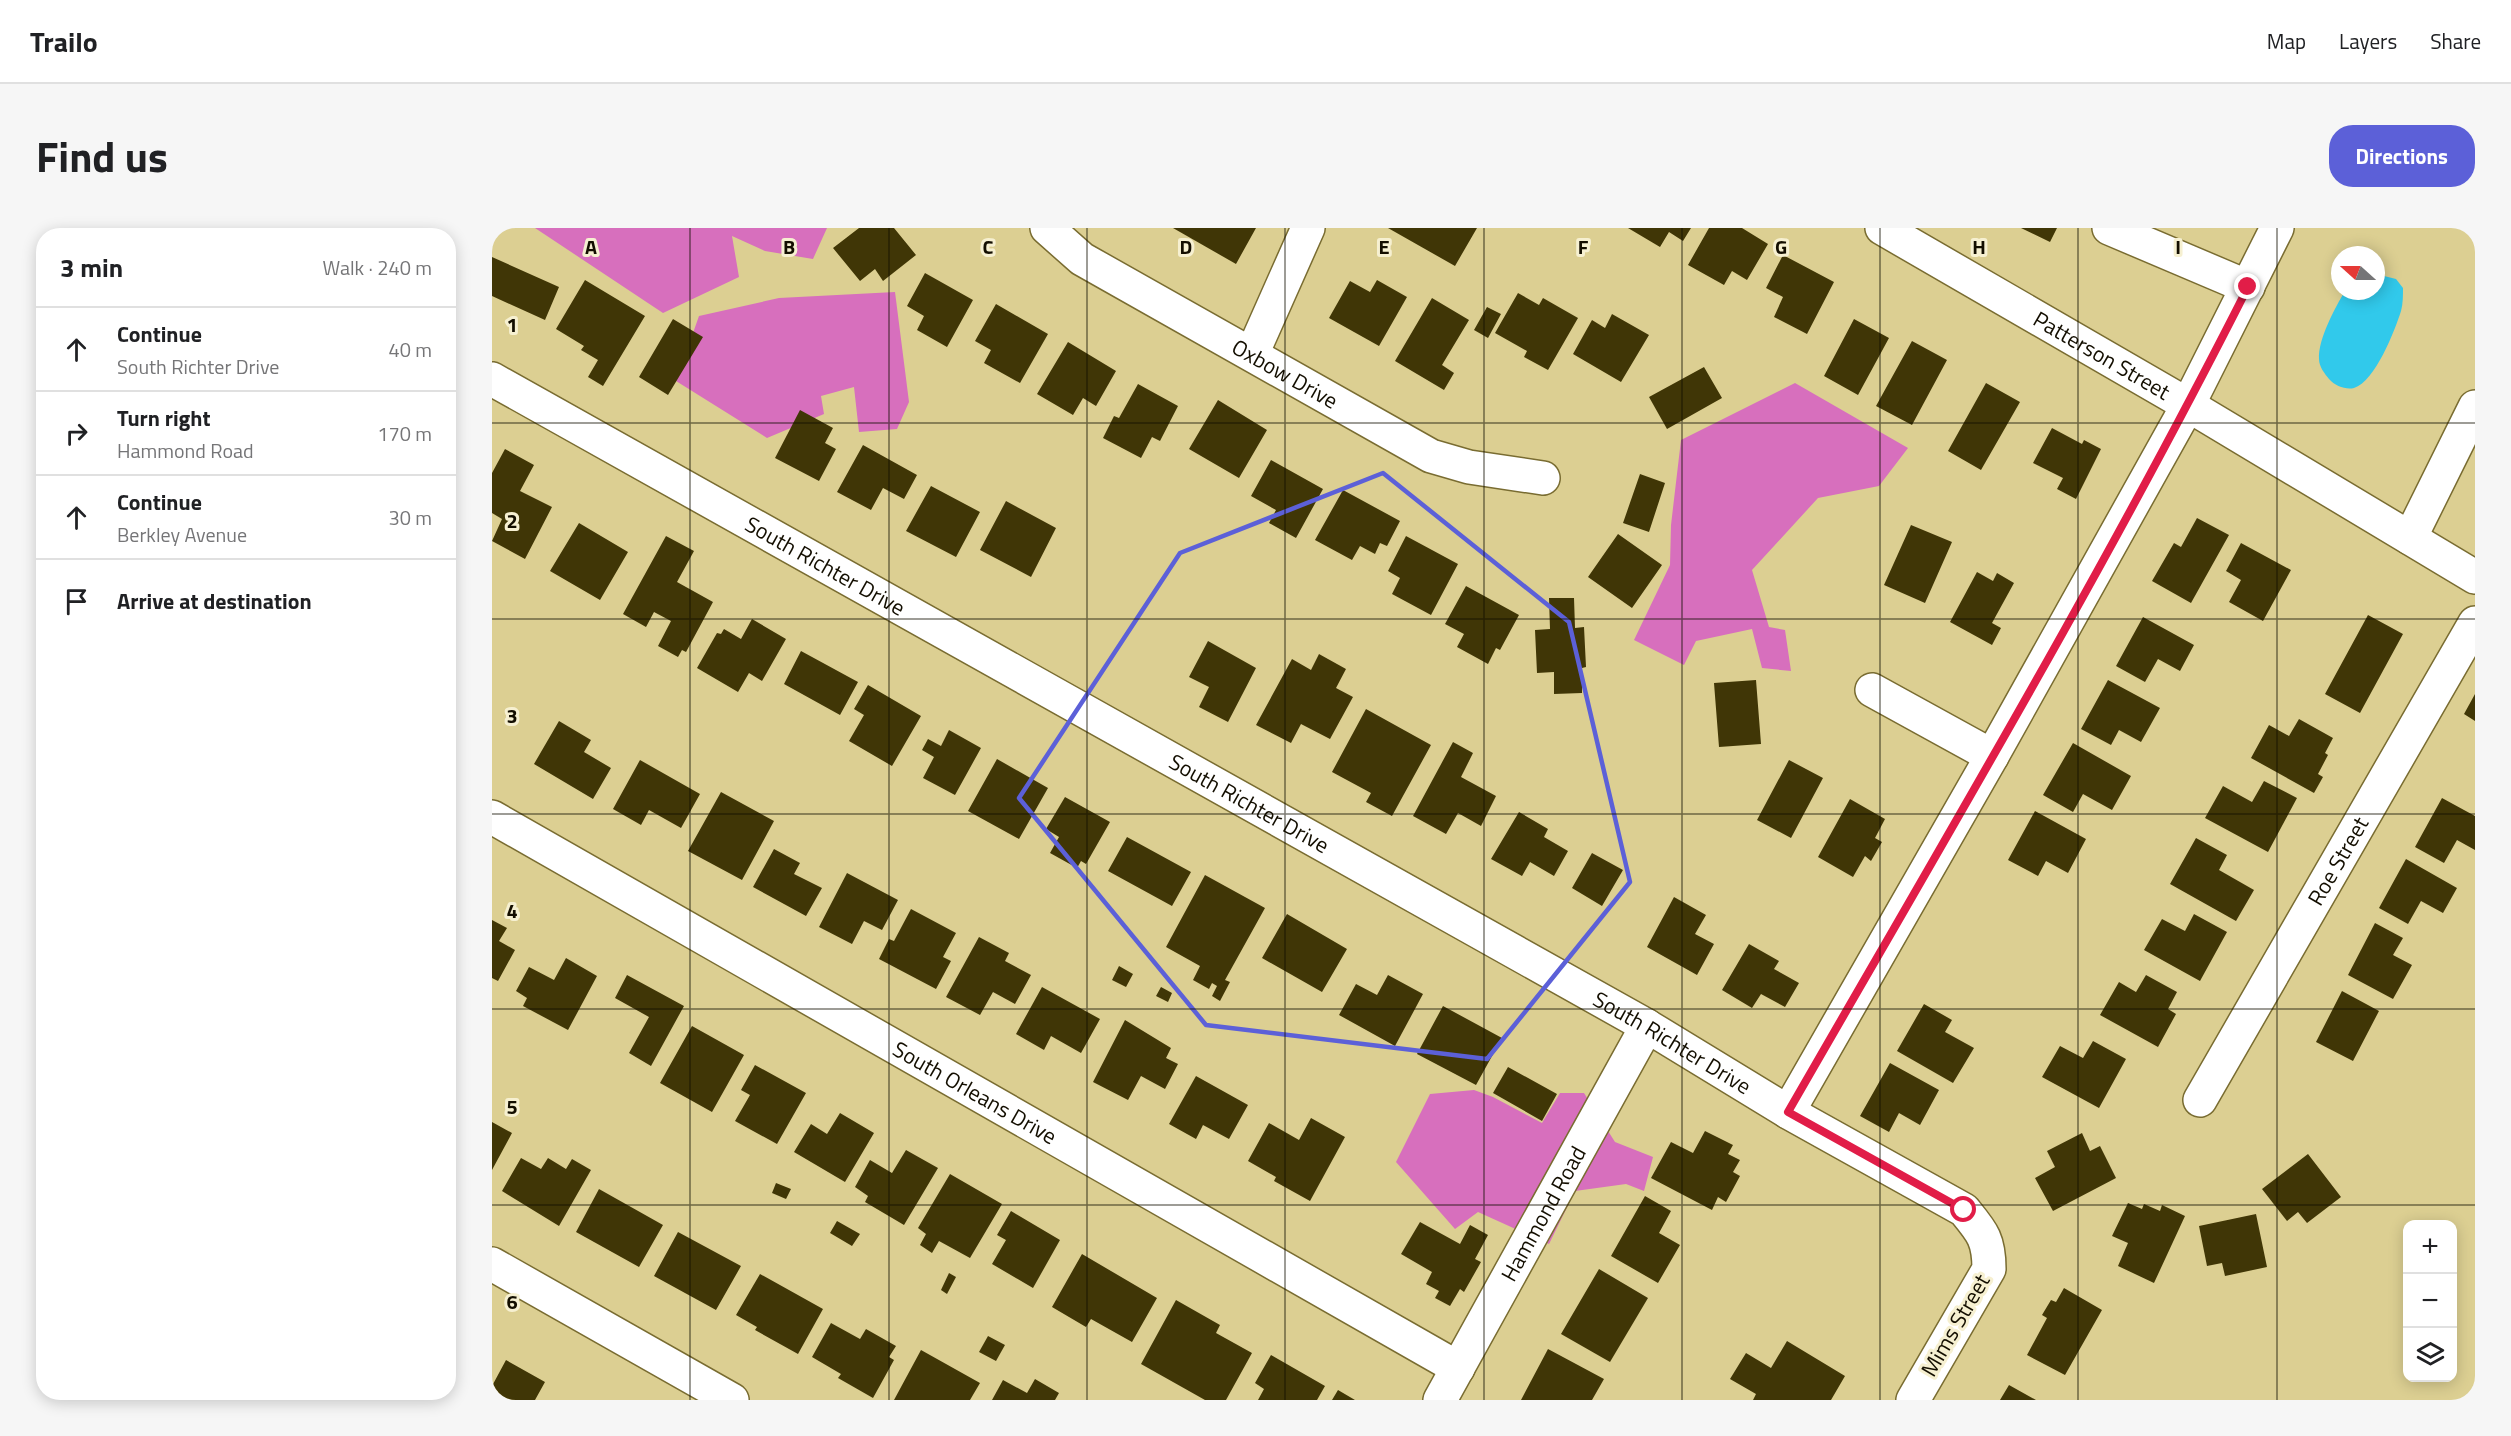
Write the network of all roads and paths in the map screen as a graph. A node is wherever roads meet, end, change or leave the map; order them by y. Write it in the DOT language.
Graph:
graph roads {
  1 [pos="1047,228"];
  2 [pos="1308,228"];
  3 [pos="1882,228"];
  4 [pos="2109,228"];
  5 [pos="2277,228"];
  6 [pos="2248,287"];
  7 [pos="1252,354"];
  8 [pos="492,379"];
  9 [pos="2188,405"];
  10 [pos="2475,407"];
  11 [pos="1543,478"];
  12 [pos="2410,538"];
  13 [pos="2475,577"];
  14 [pos="2475,623"];
  15 [pos="1872,690"];
  16 [pos="1992,756"];
  17 [pos="492,817"];
  18 [pos="1647,1026"];
  19 [pos="2200,1100"];
  20 [pos="1788,1112"];
  21 [pos="1989,1248"];
  22 [pos="492,1264"];
  23 [pos="1458,1368"];
  24 [pos="732,1400"];
  25 [pos="1440,1400"];
  26 [pos="1913,1400"];
  1 -- 7 [label="street, Oxbow Drive"];
  2 -- 7 [label="street"];
  3 -- 9 [label="street, Patterson Street"];
  4 -- 6 [label="street"];
  5 -- 6 [label="street"];
  6 -- 9 [label="street"];
  7 -- 11 [label="street, Oxbow Drive"];
  8 -- 18 [label="street, South Richter Drive"];
  9 -- 12 [label="street, Patterson Street"];
  9 -- 16 [label="street"];
  10 -- 12 [label="street"];
  12 -- 13 [label="street, Patterson Street"];
  14 -- 19 [label="street, Roe Street"];
  15 -- 16 [label="street"];
  16 -- 20 [label="street"];
  17 -- 23 [label="street, South Orleans Drive"];
  18 -- 20 [label="street, South Richter Drive"];
  18 -- 23 [label="street, Hammond Road"];
  20 -- 21 [label="street, South Richter Drive"];
  21 -- 26 [label="street, Mims Street"];
  22 -- 24 [label="street"];
  23 -- 25 [label="street, Hammond Road"];
}
